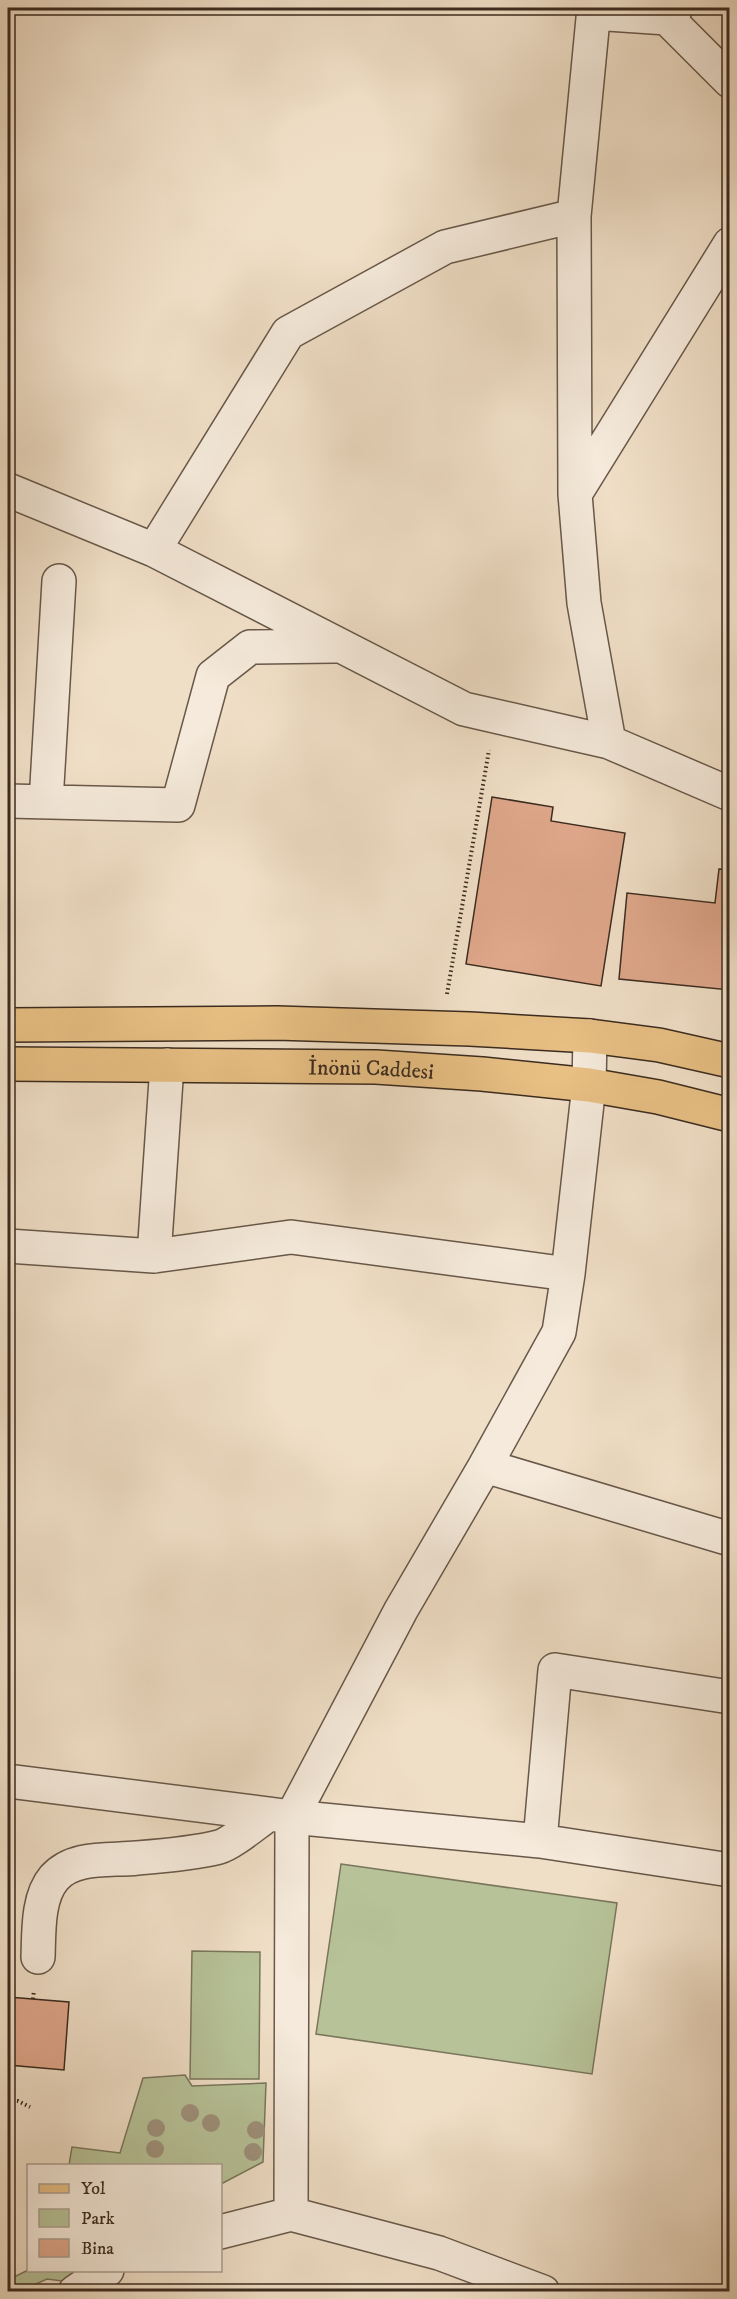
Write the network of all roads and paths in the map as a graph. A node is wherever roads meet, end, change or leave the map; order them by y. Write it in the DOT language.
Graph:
graph roads {
  1 [pos="593,10"];
  2 [pos="671,13"];
  3 [pos="729,81"];
  4 [pos="574,216"];
  5 [pos="729,244"];
  6 [pos="8,490"];
  7 [pos="574,494"];
  8 [pos="154,550"];
  9 [pos="59,580"];
  10 [pos="341,646"];
  11 [pos="495,716"];
  12 [pos="609,742"];
  13 [pos="729,794"];
  14 [pos="8,801"];
  15 [pos="46,802"];
  16 [pos="8,1025"];
  17 [pos="441,1028"];
  18 [pos="590,1036"];
  19 [pos="729,1061"];
  20 [pos="8,1064"];
  21 [pos="167,1065"];
  22 [pos="588,1085"];
  23 [pos="729,1115"];
  24 [pos="8,1246"];
  25 [pos="154,1256"];
  26 [pos="568,1274"];
  27 [pos="485,1466"];
  28 [pos="729,1539"];
  29 [pos="729,1697"];
  30 [pos="8,1781"];
  31 [pos="280,1815"];
  32 [pos="540,1841"];
  33 [pos="729,1870"];
  34 [pos="38,1957"];
  35 [pos="8,2100"];
  36 [pos="30,2107"];
  37 [pos="291,2214"];
  38 [pos="222,2231"];
  39 [pos="105,2272"];
  40 [pos="75,2292"];
  41 [pos="543,2292"];
  1 -- 2 [label="street"];
  1 -- 4 [label="street"];
  2 -- 3 [label="street"];
  4 -- 7 [label="street"];
  4 -- 8 [label="street"];
  5 -- 7 [label="street"];
  6 -- 8 [label="street"];
  7 -- 12 [label="street"];
  8 -- 10 [label="street"];
  9 -- 15 [label="street"];
  10 -- 11 [label="street"];
  10 -- 15 [label="street"];
  11 -- 12 [label="street"];
  11 -- 17 [label="path"];
  12 -- 13 [label="street"];
  14 -- 15 [label="street"];
  16 -- 17 [label="main road, İnönü Caddesi"];
  17 -- 18 [label="main road, İnönü Caddesi"];
  18 -- 19 [label="main road, İnönü Caddesi"];
  18 -- 22 [label="street"];
  20 -- 21 [label="main road, İnönü Caddesi"];
  21 -- 22 [label="main road, İnönü Caddesi"];
  21 -- 25 [label="street"];
  22 -- 23 [label="main road, İnönü Caddesi"];
  22 -- 26 [label="street"];
  24 -- 25 [label="street"];
  25 -- 26 [label="street"];
  26 -- 27 [label="street"];
  27 -- 28 [label="street"];
  27 -- 31 [label="street"];
  29 -- 32 [label="street"];
  30 -- 31 [label="street"];
  31 -- 32 [label="street"];
  31 -- 34 [label="street"];
  31 -- 37 [label="street"];
  32 -- 33 [label="street"];
  35 -- 36 [label="path"];
  37 -- 38 [label="street"];
  37 -- 41 [label="street"];
  39 -- 40 [label="street"];
}
